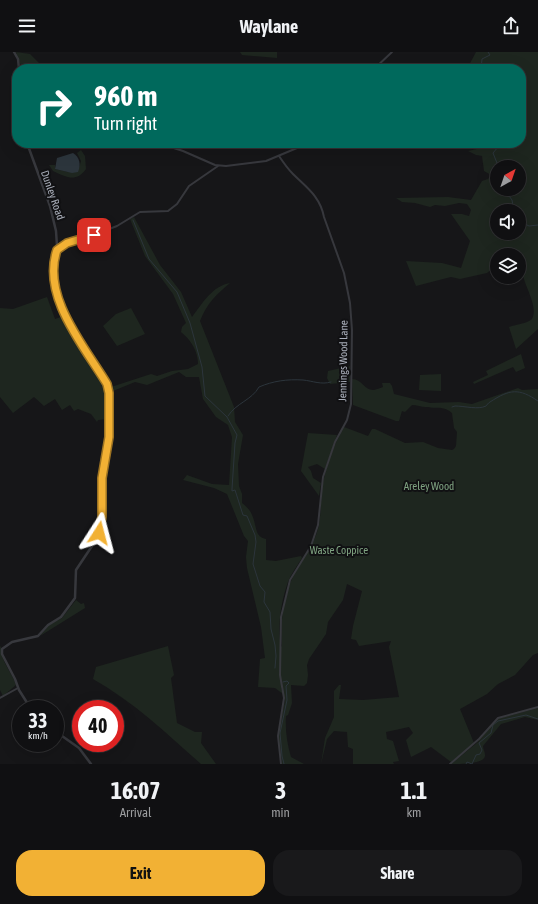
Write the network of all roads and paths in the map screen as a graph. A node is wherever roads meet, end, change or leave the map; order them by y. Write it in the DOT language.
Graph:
graph roads {
  1 [pos="14,52"];
  2 [pos="392,52"];
  3 [pos="18,64"];
  4 [pos="379,64"];
  5 [pos="29,148"];
  6 [pos="174,148"];
  7 [pos="297,148"];
  8 [pos="279,156"];
  9 [pos="218,166"];
  10 [pos="57,250"];
  11 [pos="18,688"];
  12 [pos="0,698"];
  13 [pos="25,700"];
  14 [pos="538,707"];
  15 [pos="64,737"];
  16 [pos="91,764"];
  17 [pos="281,764"];
  18 [pos="450,764"];
  1 -- 3 [label="street"];
  2 -- 4 [label="street"];
  5 -- 10 [label="street, Dunley Road"];
  6 -- 9 [label="street"];
  7 -- 8 [label="street"];
  8 -- 9 [label="street"];
  8 -- 17 [label="street, Jennings Wood Lane"];
  9 -- 10 [label="street"];
  10 -- 11 [label="street, Dunley Road"];
  11 -- 12 [label="street"];
  11 -- 13 [label="street"];
  14 -- 18 [label="street"];
  15 -- 16 [label="street"];
}
